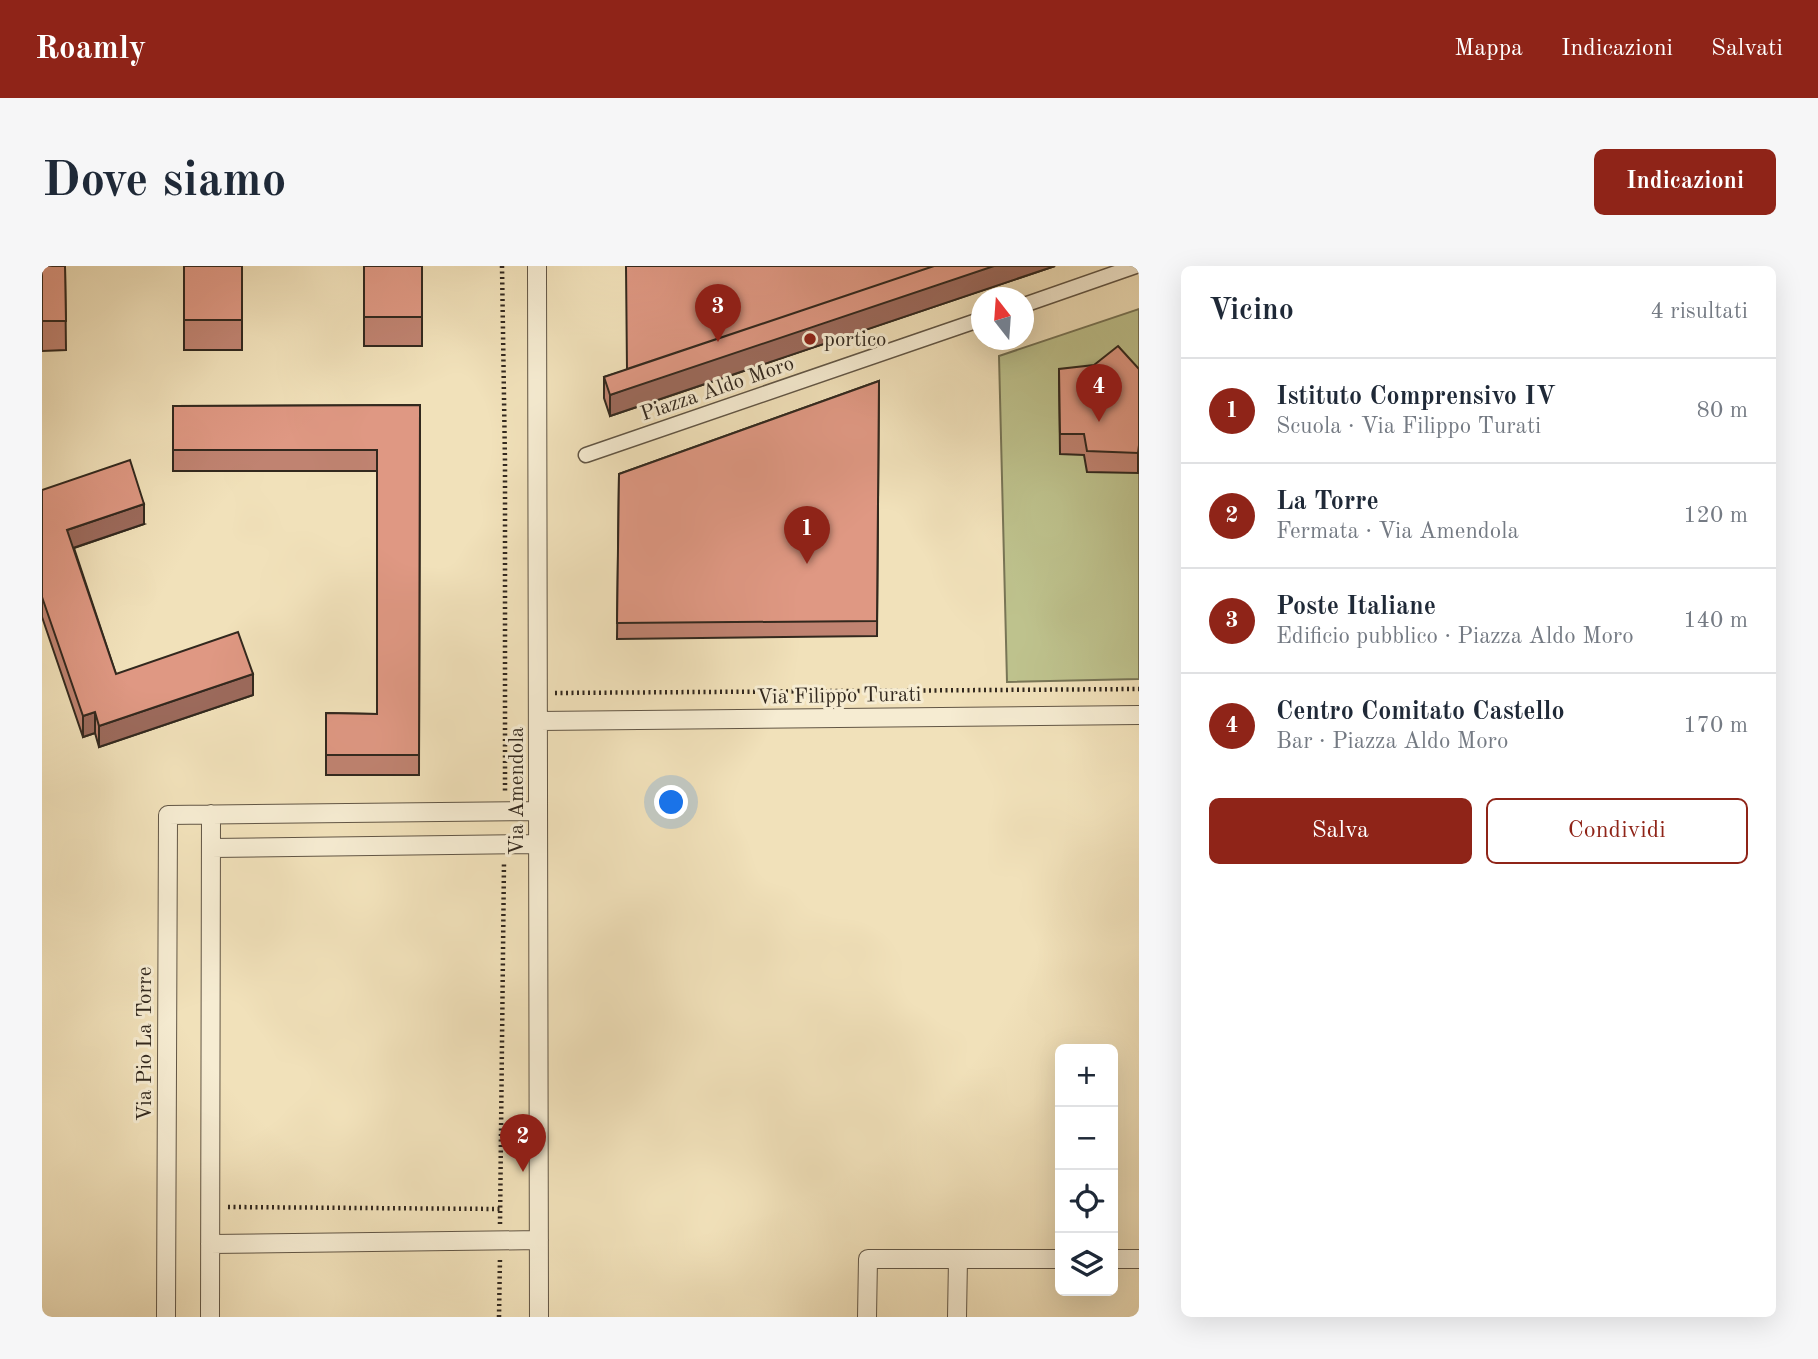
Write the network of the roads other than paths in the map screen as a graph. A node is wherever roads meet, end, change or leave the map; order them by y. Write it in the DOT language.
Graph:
graph roads {
  1 [pos="537,266"];
  2 [pos="1136,266"];
  3 [pos="1034,302"];
  4 [pos="971,323"];
  5 [pos="586,455"];
  6 [pos="1139,715"];
  7 [pos="539,720"];
  8 [pos="538,811"];
  9 [pos="211,814"];
  10 [pos="538,844"];
  11 [pos="211,848"];
  12 [pos="539,1240"];
  13 [pos="210,1244"];
  14 [pos="958,1259"];
  15 [pos="1055,1259"];
  16 [pos="1118,1259"];
  17 [pos="1139,1259"];
  18 [pos="166,1317"];
  19 [pos="210,1317"];
  20 [pos="539,1317"];
  21 [pos="867,1317"];
  22 [pos="957,1317"];
  1 -- 7 [label="street, Via Amendola"];
  2 -- 3 [label="street"];
  4 -- 5 [label="street, Piazza Aldo Moro"];
  6 -- 7 [label="street, Via Filippo Turati"];
  7 -- 8 [label="street, Via Amendola"];
  8 -- 9 [label="street, Via Pio La Torre"];
  8 -- 10 [label="street, Via Amendola"];
  9 -- 11 [label="street"];
  9 -- 18 [label="street, Via Pio La Torre"];
  10 -- 11 [label="street"];
  10 -- 12 [label="street, Via Amendola"];
  11 -- 13 [label="street"];
  12 -- 13 [label="street"];
  12 -- 20 [label="street, Via Amendola"];
  13 -- 19 [label="street"];
  14 -- 15 [label="street"];
  14 -- 21 [label="street"];
  14 -- 22 [label="street"];
  16 -- 17 [label="street"];
}
